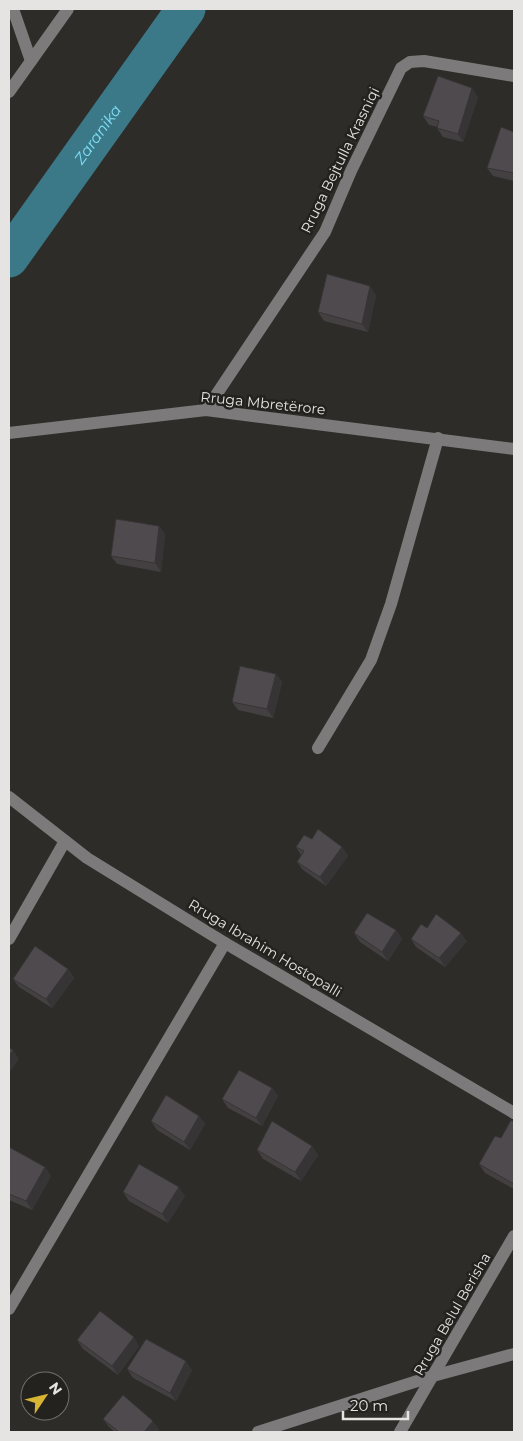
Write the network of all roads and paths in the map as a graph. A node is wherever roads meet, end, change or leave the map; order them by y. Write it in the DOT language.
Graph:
graph roads {
  1 [pos="13,9"];
  2 [pos="68,9"];
  3 [pos="31,61"];
  4 [pos="514,76"];
  5 [pos="9,92"];
  6 [pos="206,410"];
  7 [pos="9,433"];
  8 [pos="438,438"];
  9 [pos="514,449"];
  10 [pos="318,748"];
  11 [pos="9,797"];
  12 [pos="65,841"];
  13 [pos="9,938"];
  14 [pos="225,943"];
  15 [pos="514,1113"];
  16 [pos="514,1236"];
  17 [pos="9,1309"];
  18 [pos="514,1354"];
  19 [pos="433,1376"];
  20 [pos="258,1432"];
  21 [pos="400,1432"];
  1 -- 3 [label="street"];
  2 -- 3 [label="street"];
  3 -- 5 [label="street"];
  4 -- 6 [label="street, Rruga Bejtulla Krasniqi"];
  6 -- 7 [label="street, Rruga Mbretërore"];
  6 -- 8 [label="street, Rruga Mbretërore"];
  8 -- 9 [label="street, Rruga Mbretërore"];
  8 -- 10 [label="street"];
  11 -- 12 [label="street, Rruga Ibrahim Hostopalli"];
  12 -- 13 [label="street"];
  12 -- 14 [label="street, Rruga Ibrahim Hostopalli"];
  14 -- 15 [label="street, Rruga Ibrahim Hostopalli"];
  14 -- 17 [label="street"];
  16 -- 19 [label="street, Rruga Belul Berisha"];
  18 -- 19 [label="street"];
  19 -- 20 [label="street"];
  19 -- 21 [label="street, Rruga Belul Berisha"];
}
